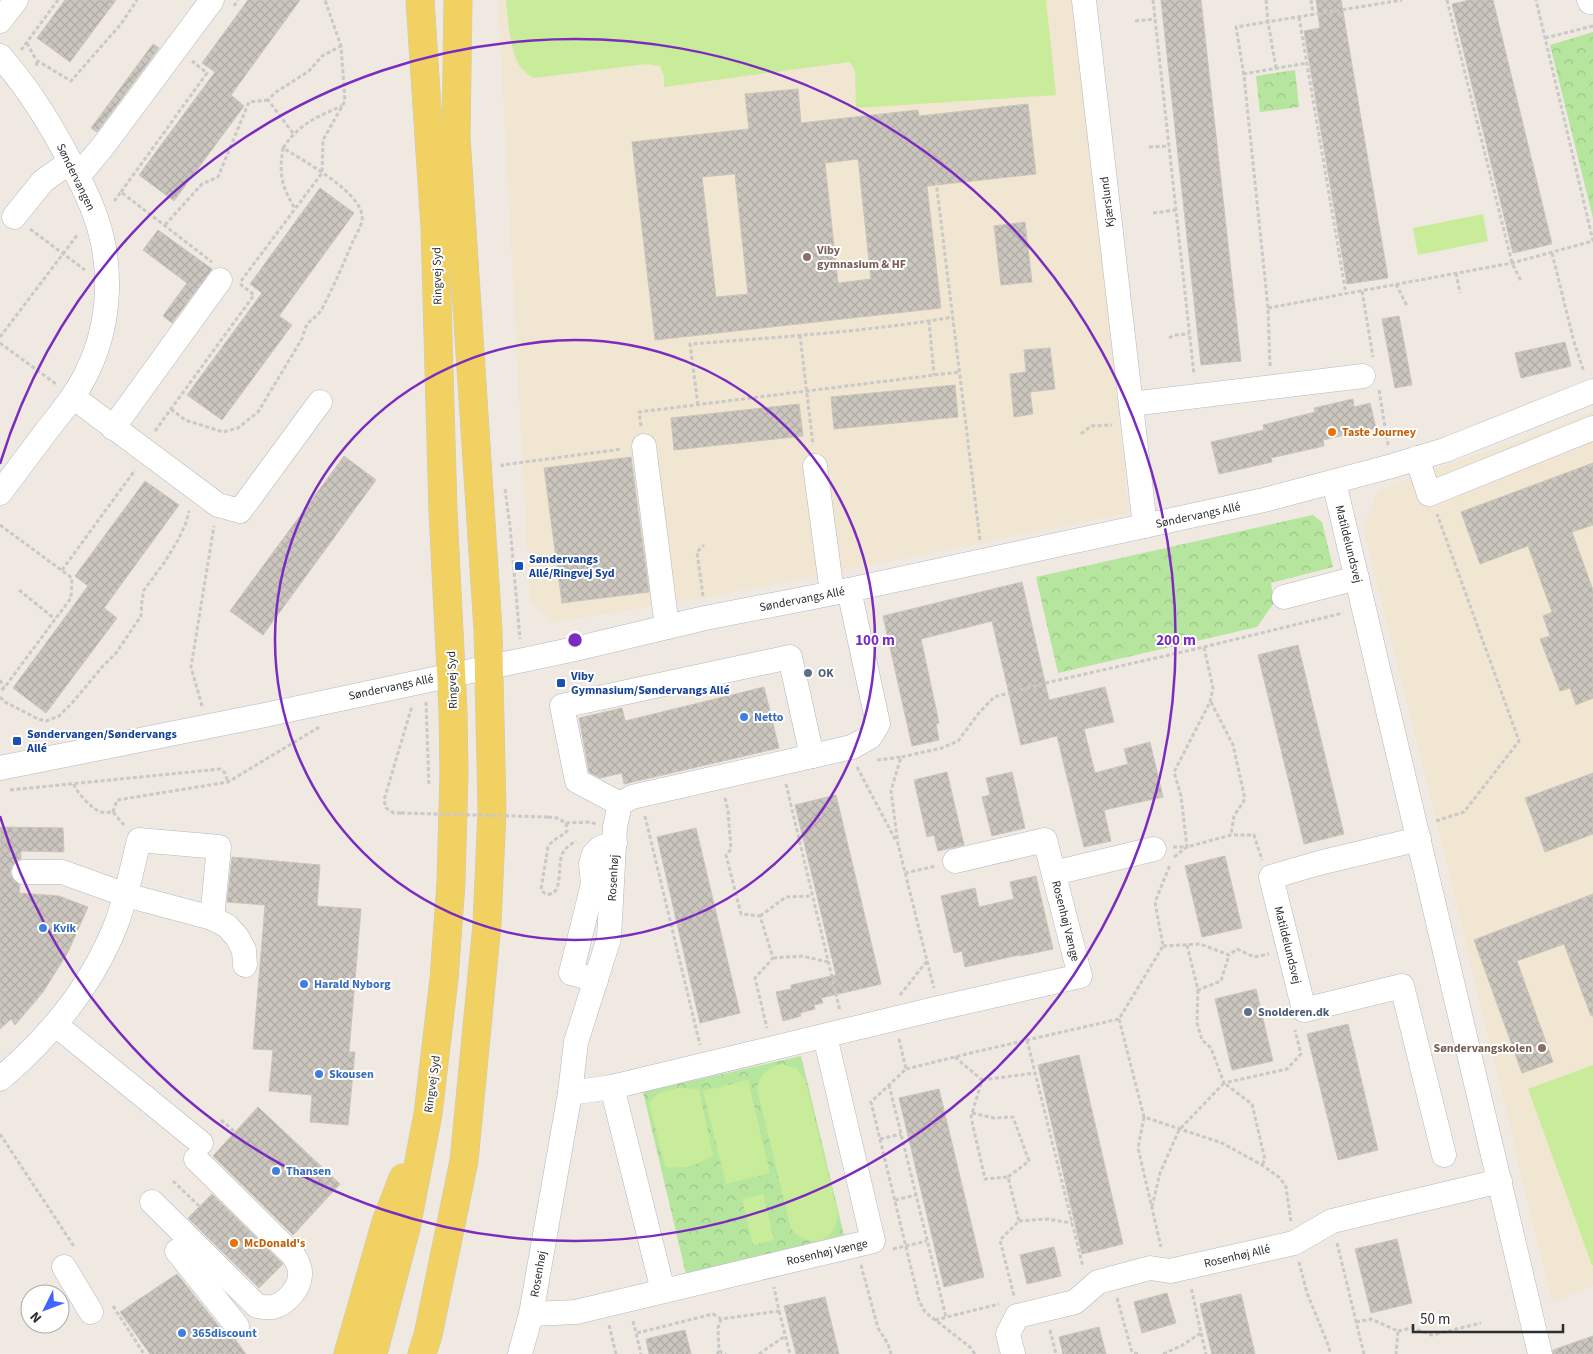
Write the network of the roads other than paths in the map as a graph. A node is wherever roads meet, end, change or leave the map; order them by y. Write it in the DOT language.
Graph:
graph roads {
  1 [pos="16,0"];
  2 [pos="420,0"];
  3 [pos="458,0"];
  4 [pos="1084,0"];
  5 [pos="222,4"];
  6 [pos="0,21"];
  7 [pos="4,61"];
  8 [pos="73,168"];
  9 [pos="14,217"];
  10 [pos="230,282"];
  11 [pos="1363,376"];
  12 [pos="1592,391"];
  13 [pos="73,397"];
  14 [pos="320,402"];
  15 [pos="1132,414"];
  16 [pos="113,428"];
  17 [pos="1593,428"];
  18 [pos="644,446"];
  19 [pos="1417,458"];
  20 [pos="815,466"];
  21 [pos="1334,482"];
  22 [pos="0,493"];
  23 [pos="1145,526"];
  24 [pos="1357,578"];
  25 [pos="840,591"];
  26 [pos="1284,597"];
  27 [pos="667,627"];
  28 [pos="490,667"];
  29 [pos="452,675"];
  30 [pos="812,756"];
  31 [pos="3,768"];
  32 [pos="611,824"];
  33 [pos="1417,833"];
  34 [pos="1154,850"];
  35 [pos="955,861"];
  36 [pos="24,872"];
  37 [pos="1054,873"];
  38 [pos="126,895"];
  39 [pos="212,918"];
  40 [pos="245,965"];
  41 [pos="56,1025"];
  42 [pos="835,1033"];
  43 [pos="0,1079"];
  44 [pos="612,1087"];
  45 [pos="570,1093"];
  46 [pos="428,1114"];
  47 [pos="1444,1155"];
  48 [pos="1500,1181"];
  49 [pos="152,1202"];
  50 [pos="177,1251"];
  51 [pos="70,1258"];
  52 [pos="663,1291"];
  53 [pos="100,1306"];
  54 [pos="531,1314"];
  55 [pos="237,1326"];
  56 [pos="348,1354"];
  57 [pos="373,1354"];
  58 [pos="422,1354"];
  59 [pos="520,1354"];
  60 [pos="1013,1354"];
  61 [pos="1540,1354"];
  1 -- 6 [label="street"];
  2 -- 29 [label="main road, Ringvej Syd"];
  3 -- 28 [label="main road"];
  4 -- 15 [label="street, Kjærslund"];
  5 -- 8 [label="street"];
  7 -- 8 [label="street, Søndervangen"];
  8 -- 9 [label="street"];
  8 -- 13 [label="street, Søndervangen"];
  10 -- 16 [label="street"];
  11 -- 15 [label="street"];
  12 -- 19 [label="street, Søndervangs Allé"];
  13 -- 16 [label="street"];
  13 -- 22 [label="street, Søndervangen"];
  14 -- 16 [label="street"];
  15 -- 23 [label="street, Kjærslund"];
  17 -- 19 [label="street"];
  18 -- 27 [label="street"];
  19 -- 21 [label="street, Søndervangs Allé"];
  20 -- 25 [label="street"];
  21 -- 23 [label="street, Søndervangs Allé"];
  21 -- 24 [label="street, Matildelundsvej"];
  23 -- 25 [label="street, Søndervangs Allé"];
  24 -- 26 [label="street"];
  24 -- 33 [label="street, Matildelundsvej"];
  25 -- 27 [label="street, Søndervangs Allé"];
  25 -- 30 [label="street"];
  27 -- 28 [label="street, Søndervangs Allé"];
  28 -- 29 [label="street, Søndervangs Allé"];
  28 -- 58 [label="main road"];
  29 -- 31 [label="street, Søndervangs Allé"];
  29 -- 46 [label="main road, Ringvej Syd"];
  30 -- 32 [label="street"];
  30 -- 32 [label="street"];
  32 -- 45 [label="street, Rosenhøj"];
  33 -- 47 [label="street, Matildelundsvej"];
  33 -- 48 [label="street, Matildelundsvej"];
  34 -- 37 [label="street, Rosenhøj Vænge"];
  35 -- 37 [label="street, Rosenhøj Vænge"];
  36 -- 38 [label="street"];
  37 -- 42 [label="street, Rosenhøj Vænge"];
  38 -- 39 [label="street"];
  38 -- 39 [label="street"];
  38 -- 41 [label="street"];
  39 -- 40 [label="street"];
  41 -- 43 [label="street"];
  41 -- 49 [label="street"];
  42 -- 44 [label="street, Rosenhøj Vænge"];
  42 -- 52 [label="street, Rosenhøj Vænge"];
  44 -- 45 [label="street, Rosenhøj Vænge"];
  44 -- 52 [label="street"];
  45 -- 54 [label="street, Rosenhøj"];
  46 -- 56 [label="main road"];
  46 -- 57 [label="main road, Ringvej Syd"];
  48 -- 60 [label="street, Rosenhøj Allé"];
  48 -- 61 [label="street, Matildelundsvej"];
  50 -- 55 [label="street"];
  51 -- 53 [label="street"];
  52 -- 54 [label="street, Rosenhøj Vænge"];
  54 -- 59 [label="street, Rosenhøj"];
}
